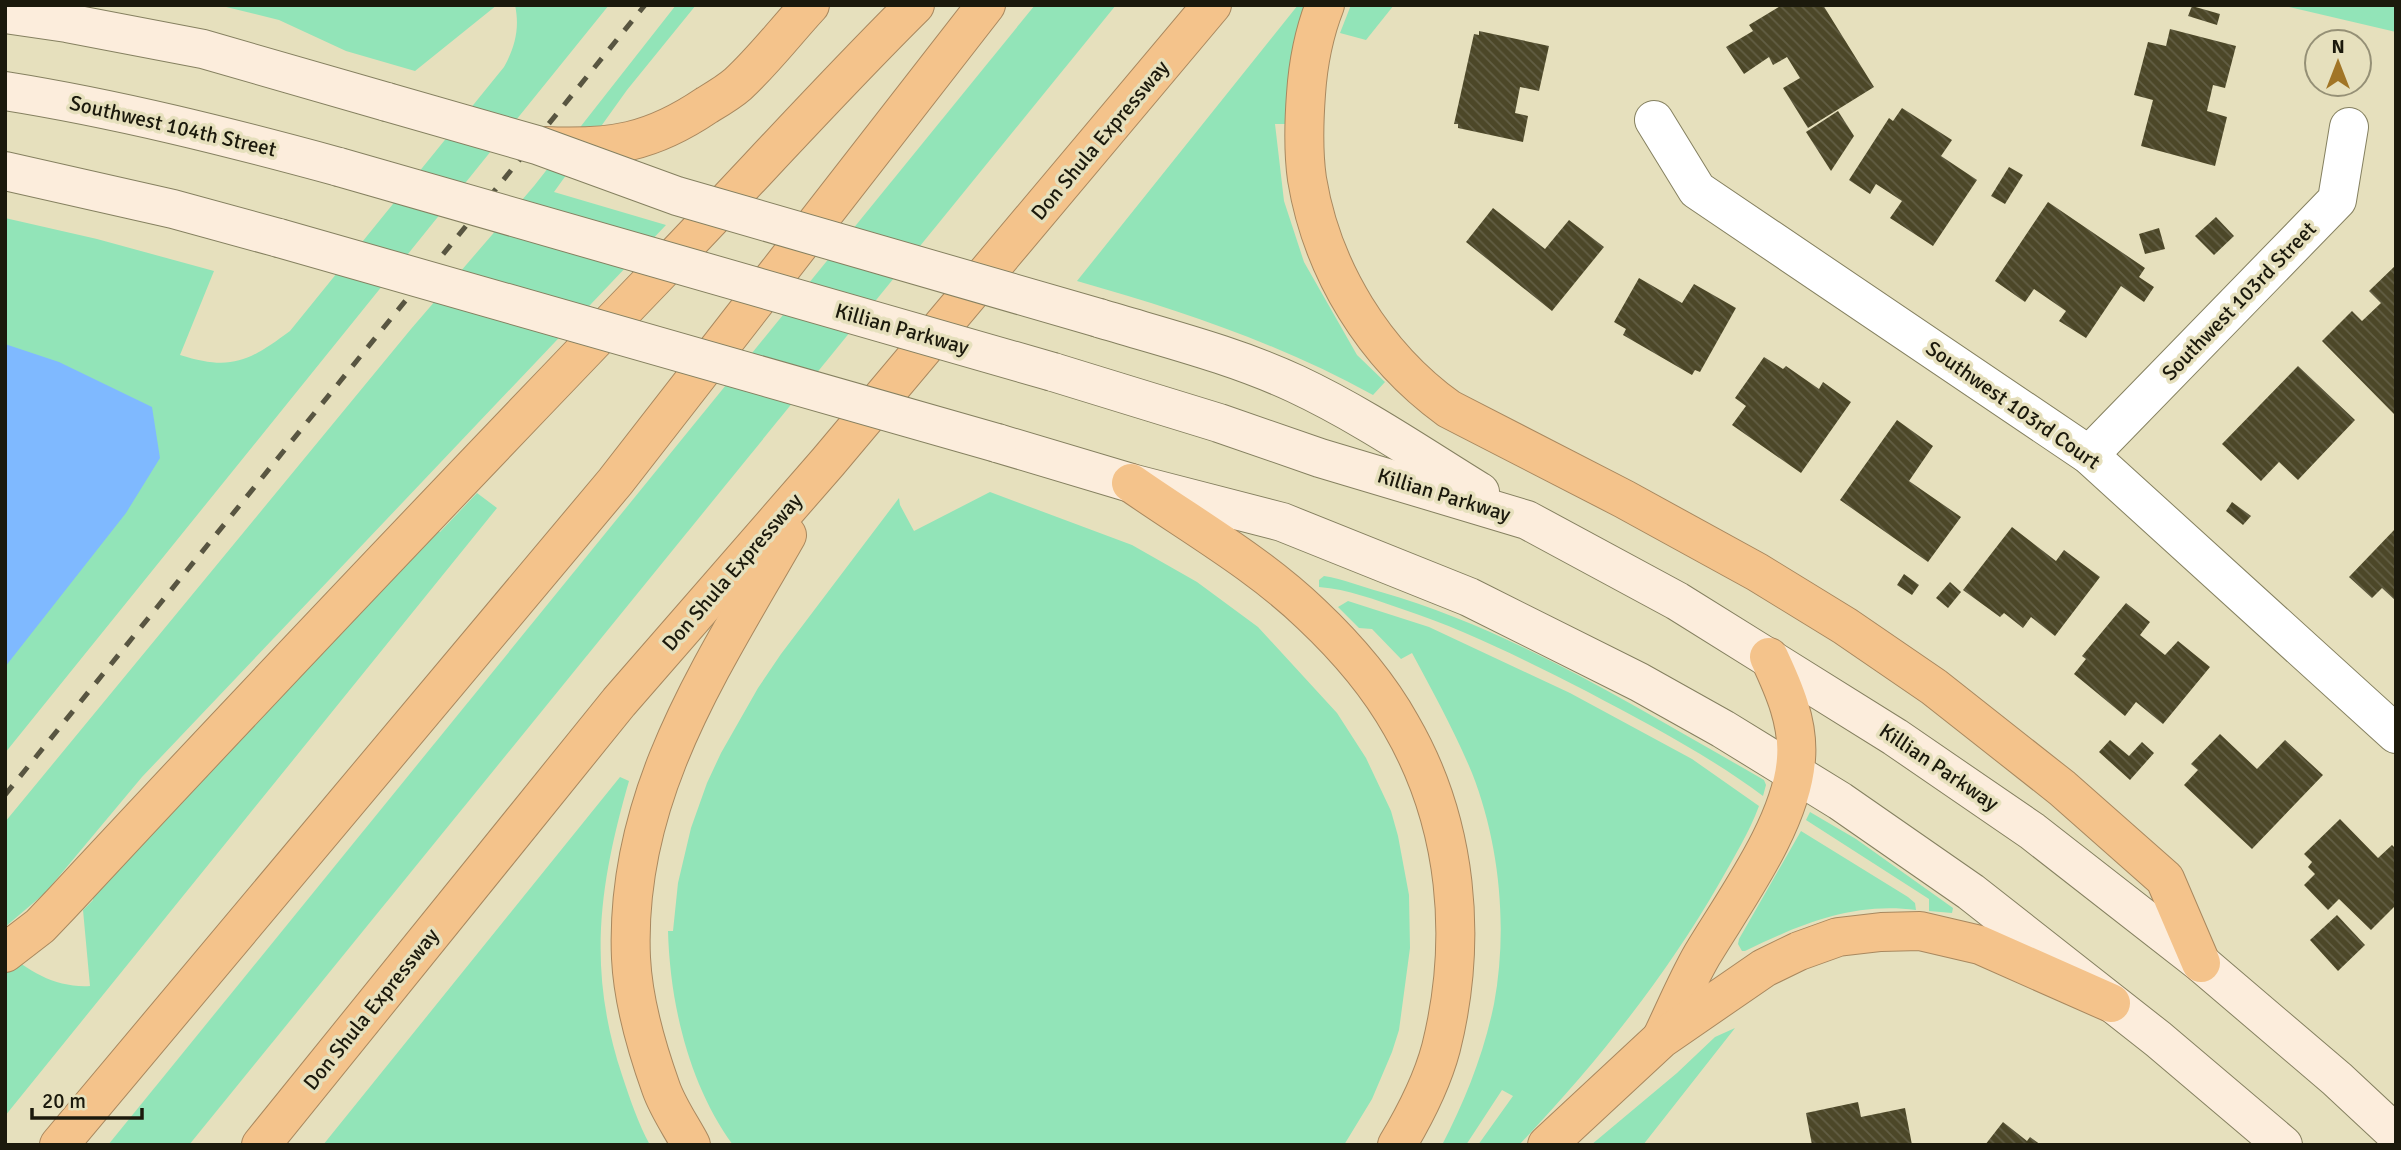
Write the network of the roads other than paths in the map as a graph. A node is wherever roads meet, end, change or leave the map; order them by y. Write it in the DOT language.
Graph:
graph roads {
  1 [pos="810,5"];
  2 [pos="915,5"];
  3 [pos="986,5"];
  4 [pos="1212,5"];
  5 [pos="1325,5"];
  6 [pos="5,14"];
  7 [pos="5,91"];
  8 [pos="1654,120"];
  9 [pos="2349,127"];
  10 [pos="537,145"];
  11 [pos="339,167"];
  12 [pos="5,171"];
  13 [pos="2089,455"];
  14 [pos="828,462"];
  15 [pos="1131,483"];
  16 [pos="1527,520"];
  17 [pos="1769,657"];
  18 [pos="2396,734"];
  19 [pos="1794,774"];
  20 [pos="5,953"];
  21 [pos="2200,962"];
  22 [pos="2111,1003"];
  23 [pos="1661,1039"];
  24 [pos="2396,1134"];
  25 [pos="59,1145"];
  26 [pos="261,1145"];
  27 [pos="691,1145"];
  28 [pos="1397,1145"];
  29 [pos="1547,1145"];
  30 [pos="2283,1145"];
  1 -- 10 [label="highway, bridge"];
  2 -- 20 [label="highway"];
  3 -- 25 [label="highway"];
  4 -- 14 [label="highway, Don Shula Expressway"];
  5 -- 21 [label="highway"];
  6 -- 10 [label="main road, bridge"];
  7 -- 11 [label="main road, Southwest 104th Street"];
  8 -- 13 [label="street, Southwest 103rd Court"];
  9 -- 13 [label="street, Southwest 103rd Street"];
  10 -- 16 [label="main road, bridge"];
  11 -- 16 [label="main road, Killian Parkway, bridge"];
  12 -- 15 [label="main road, bridge"];
  13 -- 18 [label="street, Southwest 103rd Court"];
  14 -- 26 [label="highway, Don Shula Expressway"];
  14 -- 27 [label="highway"];
  15 -- 19 [label="main road"];
  15 -- 28 [label="highway"];
  16 -- 17 [label="main road, Killian Parkway"];
  17 -- 19 [label="highway"];
  17 -- 21 [label="main road, Killian Parkway"];
  19 -- 22 [label="main road"];
  19 -- 23 [label="highway"];
  21 -- 24 [label="main road, Killian Parkway"];
  22 -- 23 [label="highway"];
  22 -- 30 [label="main road"];
  23 -- 29 [label="highway"];
}
